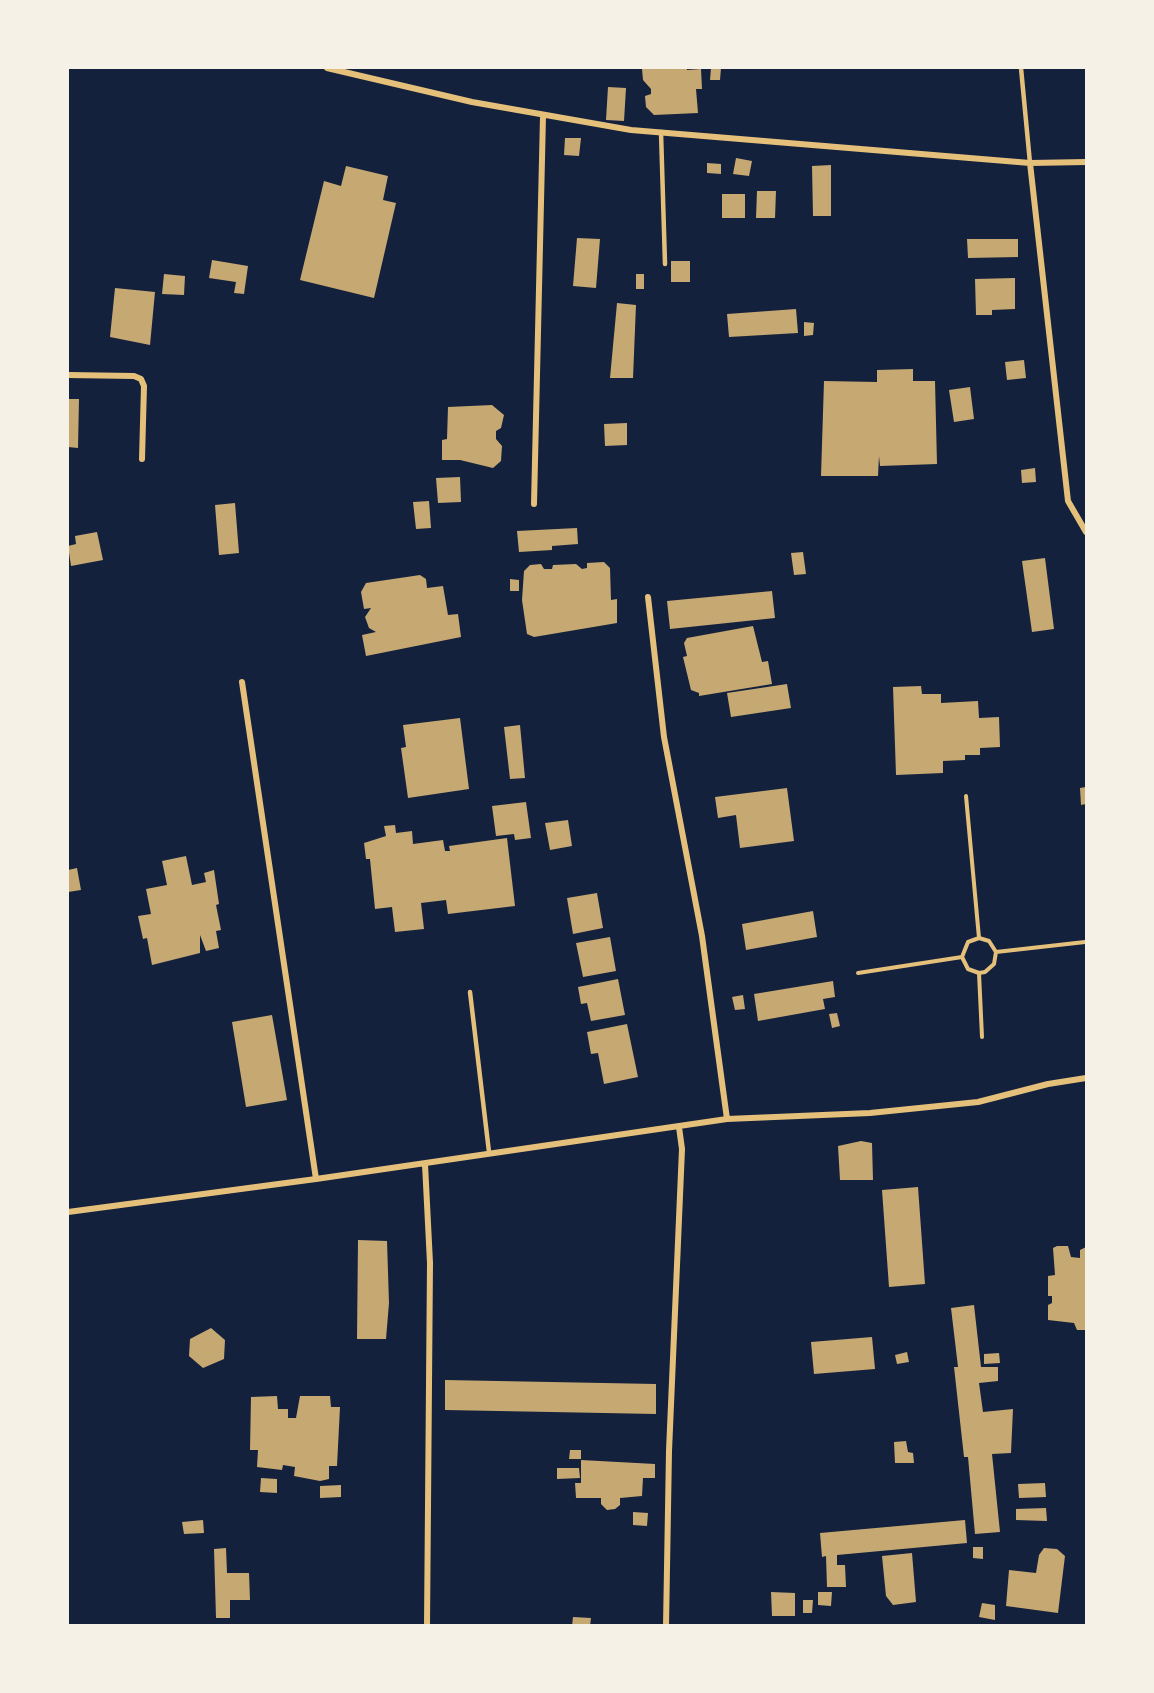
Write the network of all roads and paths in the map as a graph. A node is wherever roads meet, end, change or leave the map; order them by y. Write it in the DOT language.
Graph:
graph roads {
  1 [pos="327,68"];
  2 [pos="1021,68"];
  3 [pos="543,116"];
  4 [pos="662,132"];
  5 [pos="1086,162"];
  6 [pos="1030,164"];
  7 [pos="665,264"];
  8 [pos="68,375"];
  9 [pos="142,459"];
  10 [pos="534,504"];
  11 [pos="1086,532"];
  12 [pos="648,597"];
  13 [pos="242,682"];
  14 [pos="966,796"];
  15 [pos="978,938"];
  16 [pos="1085,942"];
  17 [pos="996,951"];
  18 [pos="962,957"];
  19 [pos="858,973"];
  20 [pos="979,973"];
  21 [pos="470,992"];
  22 [pos="982,1037"];
  23 [pos="1086,1078"];
  24 [pos="727,1119"];
  25 [pos="679,1127"];
  26 [pos="489,1152"];
  27 [pos="425,1164"];
  28 [pos="316,1179"];
  29 [pos="68,1212"];
  30 [pos="427,1626"];
  31 [pos="666,1626"];
  1 -- 3 [label="street"];
  2 -- 6 [label="lane"];
  3 -- 4 [label="street"];
  3 -- 10 [label="street"];
  4 -- 6 [label="street"];
  4 -- 7 [label="lane"];
  5 -- 6 [label="street"];
  6 -- 11 [label="street"];
  8 -- 9 [label="street"];
  12 -- 24 [label="street"];
  13 -- 28 [label="street"];
  14 -- 15 [label="path"];
  15 -- 17 [label="path"];
  15 -- 18 [label="path"];
  16 -- 17 [label="path"];
  17 -- 20 [label="path"];
  18 -- 19 [label="path"];
  18 -- 20 [label="path"];
  20 -- 22 [label="path"];
  21 -- 26 [label="lane"];
  23 -- 24 [label="street"];
  24 -- 25 [label="street"];
  25 -- 26 [label="street"];
  25 -- 31 [label="street"];
  26 -- 27 [label="street"];
  27 -- 28 [label="street"];
  27 -- 30 [label="street"];
  28 -- 29 [label="street"];
}
